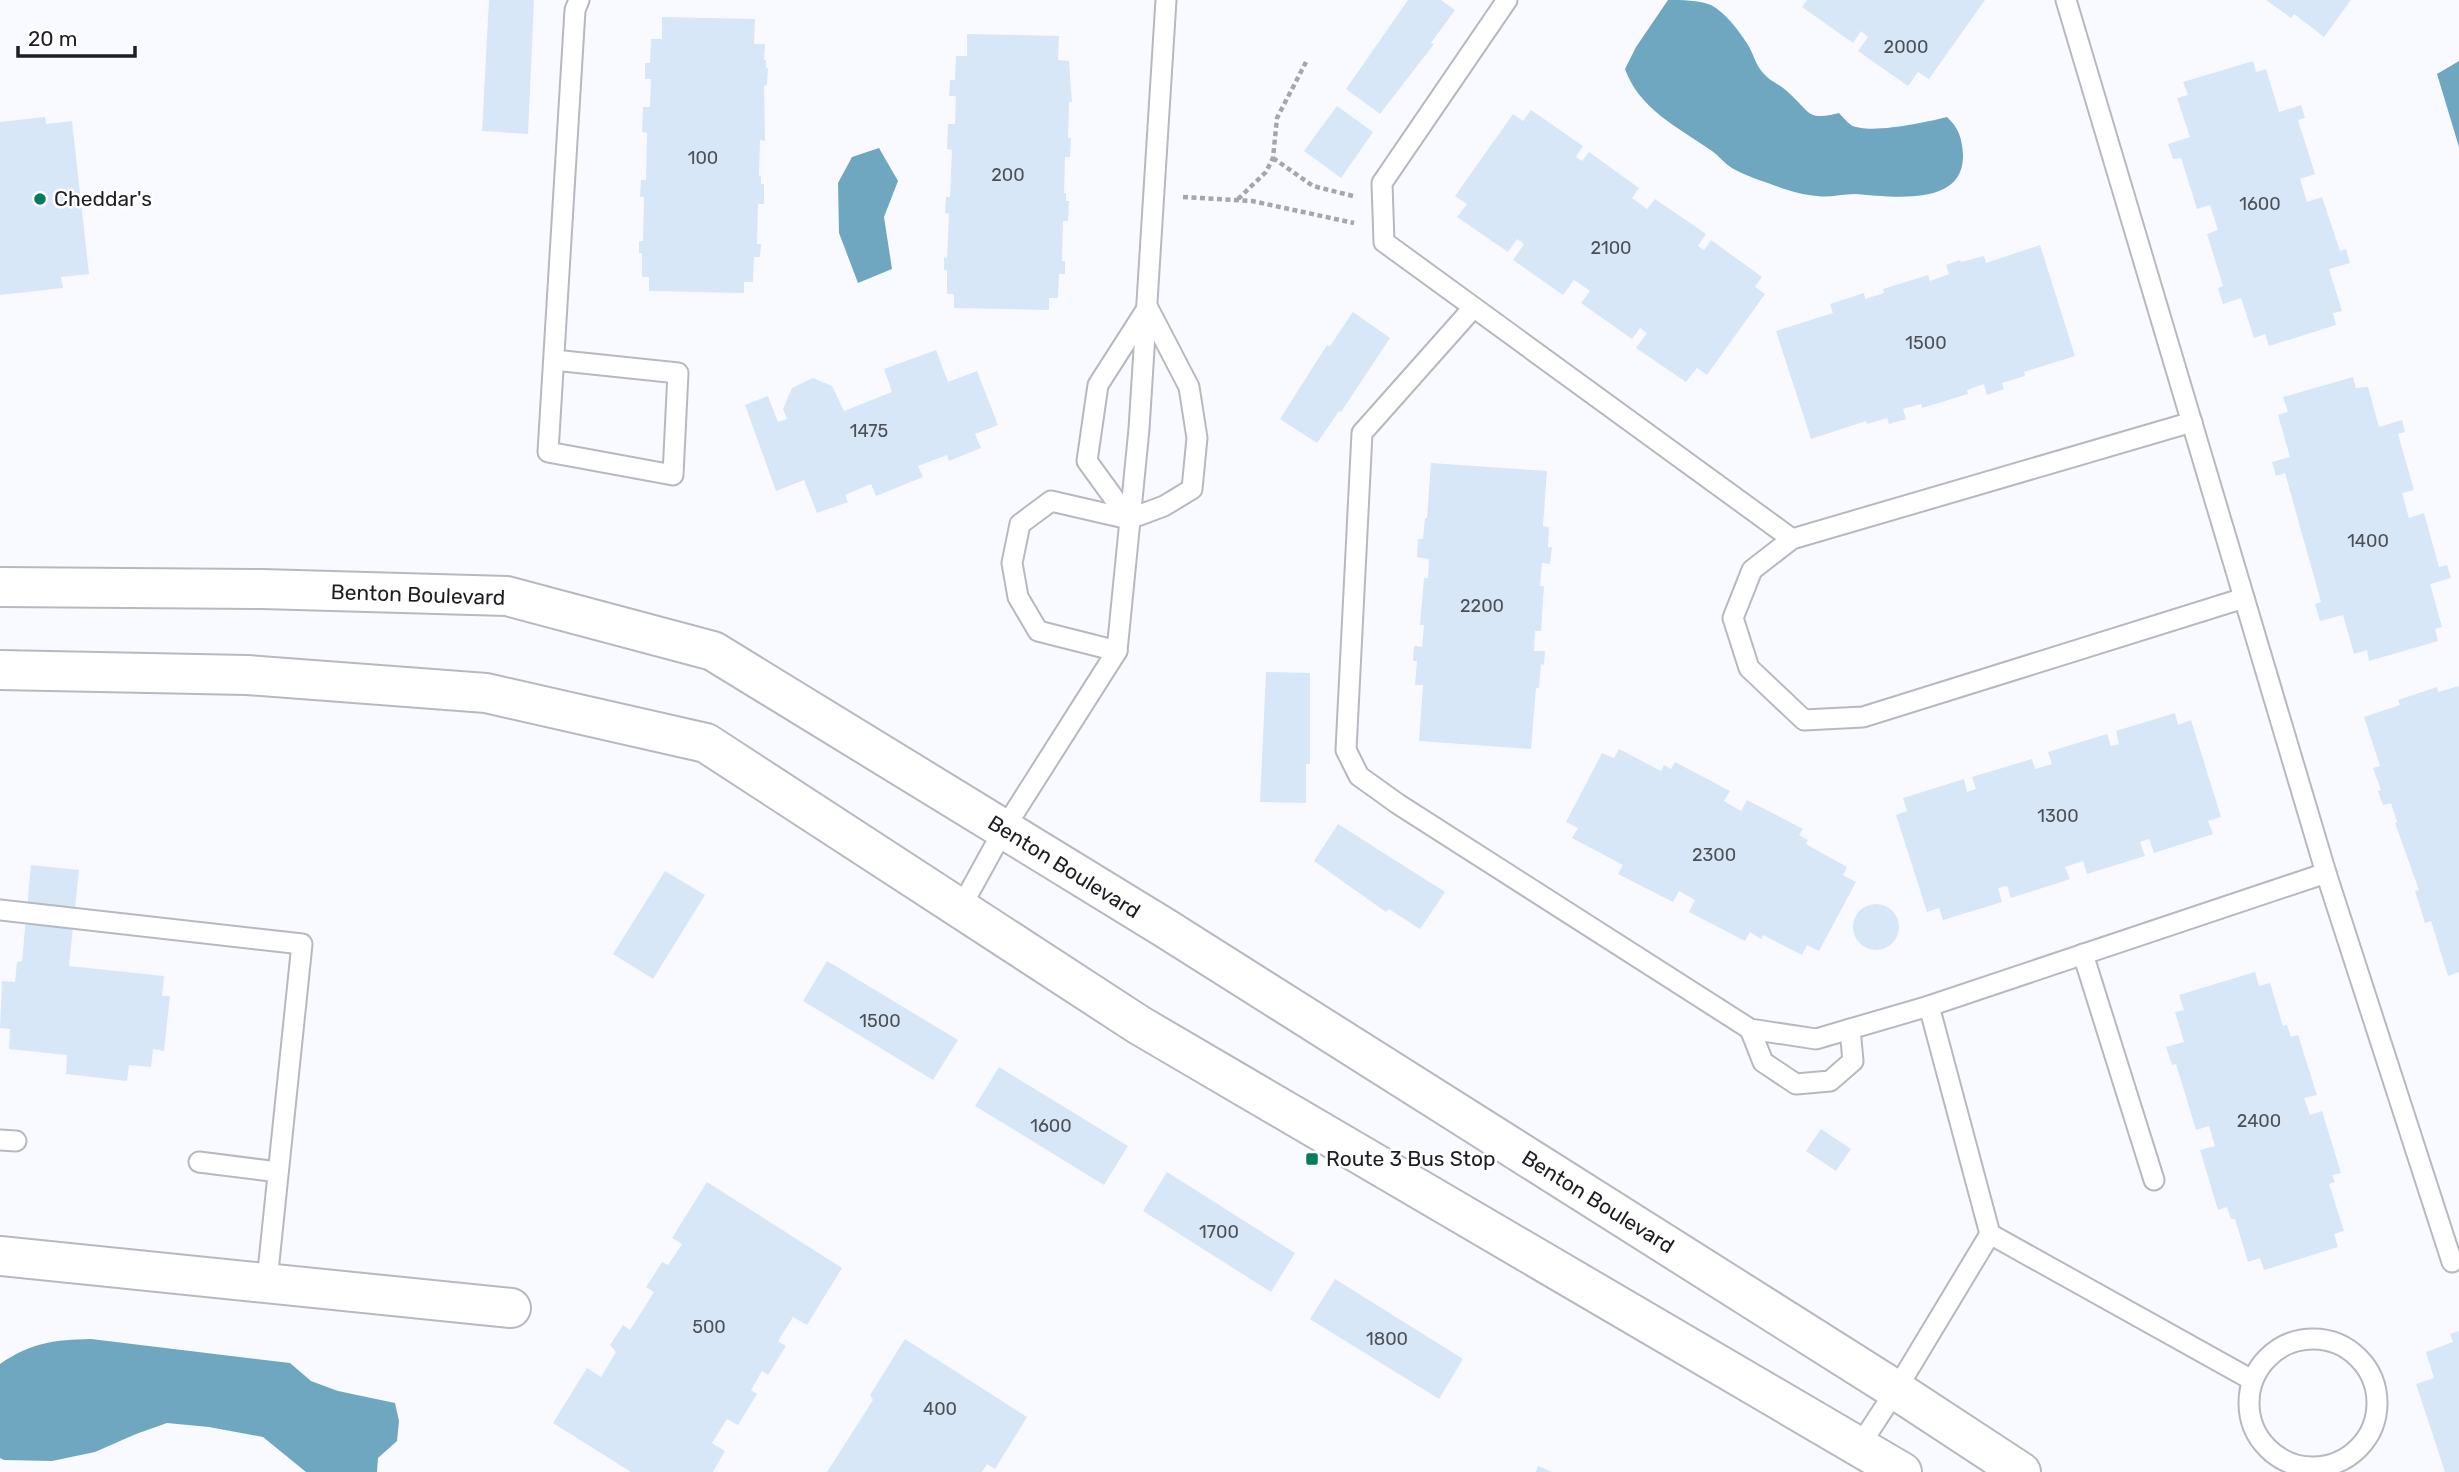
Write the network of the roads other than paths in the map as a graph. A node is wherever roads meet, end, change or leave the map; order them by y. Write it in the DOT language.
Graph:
graph roads {
  1 [pos="579,0"];
  2 [pos="1166,0"];
  3 [pos="1507,0"];
  4 [pos="2066,0"];
  5 [pos="1148,308"];
  6 [pos="1473,308"];
  7 [pos="554,360"];
  8 [pos="2192,422"];
  9 [pos="1129,519"];
  10 [pos="1792,539"];
  11 [pos="0,587"];
  12 [pos="2244,598"];
  13 [pos="1117,651"];
  14 [pos="0,670"];
  15 [pos="1004,829"];
  16 [pos="2326,873"];
  17 [pos="960,909"];
  18 [pos="0,910"];
  19 [pos="2083,954"];
  20 [pos="1929,1006"];
  21 [pos="1850,1029"];
  22 [pos="1750,1030"];
  23 [pos="199,1161"];
  24 [pos="278,1172"];
  25 [pos="2154,1180"];
  26 [pos="1990,1234"];
  27 [pos="0,1256"];
  28 [pos="2452,1262"];
  29 [pos="267,1281"];
  30 [pos="511,1308"];
  31 [pos="2252,1380"];
  32 [pos="1896,1390"];
  33 [pos="1878,1462"];
  34 [pos="2021,1472"];
  1 -- 7 [label="lane"];
  2 -- 5 [label="lane"];
  3 -- 6 [label="lane"];
  4 -- 8 [label="lane"];
  5 -- 9 [label="lane"];
  5 -- 9 [label="lane"];
  5 -- 9 [label="lane"];
  6 -- 10 [label="lane"];
  6 -- 22 [label="lane"];
  7 -- 7 [label="lane"];
  8 -- 10 [label="lane"];
  8 -- 12 [label="lane"];
  9 -- 13 [label="lane"];
  9 -- 13 [label="lane"];
  10 -- 12 [label="lane"];
  11 -- 15 [label="street, Benton Boulevard"];
  12 -- 16 [label="lane"];
  13 -- 15 [label="lane"];
  14 -- 17 [label="street"];
  15 -- 17 [label="lane"];
  15 -- 32 [label="street, Benton Boulevard"];
  16 -- 19 [label="lane"];
  16 -- 28 [label="lane"];
  17 -- 33 [label="street"];
  18 -- 24 [label="lane"];
  19 -- 20 [label="lane"];
  19 -- 25 [label="lane"];
  20 -- 21 [label="lane"];
  20 -- 26 [label="lane"];
  21 -- 22 [label="lane"];
  21 -- 22 [label="lane"];
  23 -- 24 [label="lane"];
  24 -- 29 [label="lane"];
  26 -- 31 [label="lane"];
  26 -- 32 [label="lane"];
  27 -- 29 [label="street"];
  29 -- 30 [label="street"];
  31 -- 31 [label="lane"];
  32 -- 33 [label="lane"];
  32 -- 34 [label="street, Benton Boulevard"];
}
